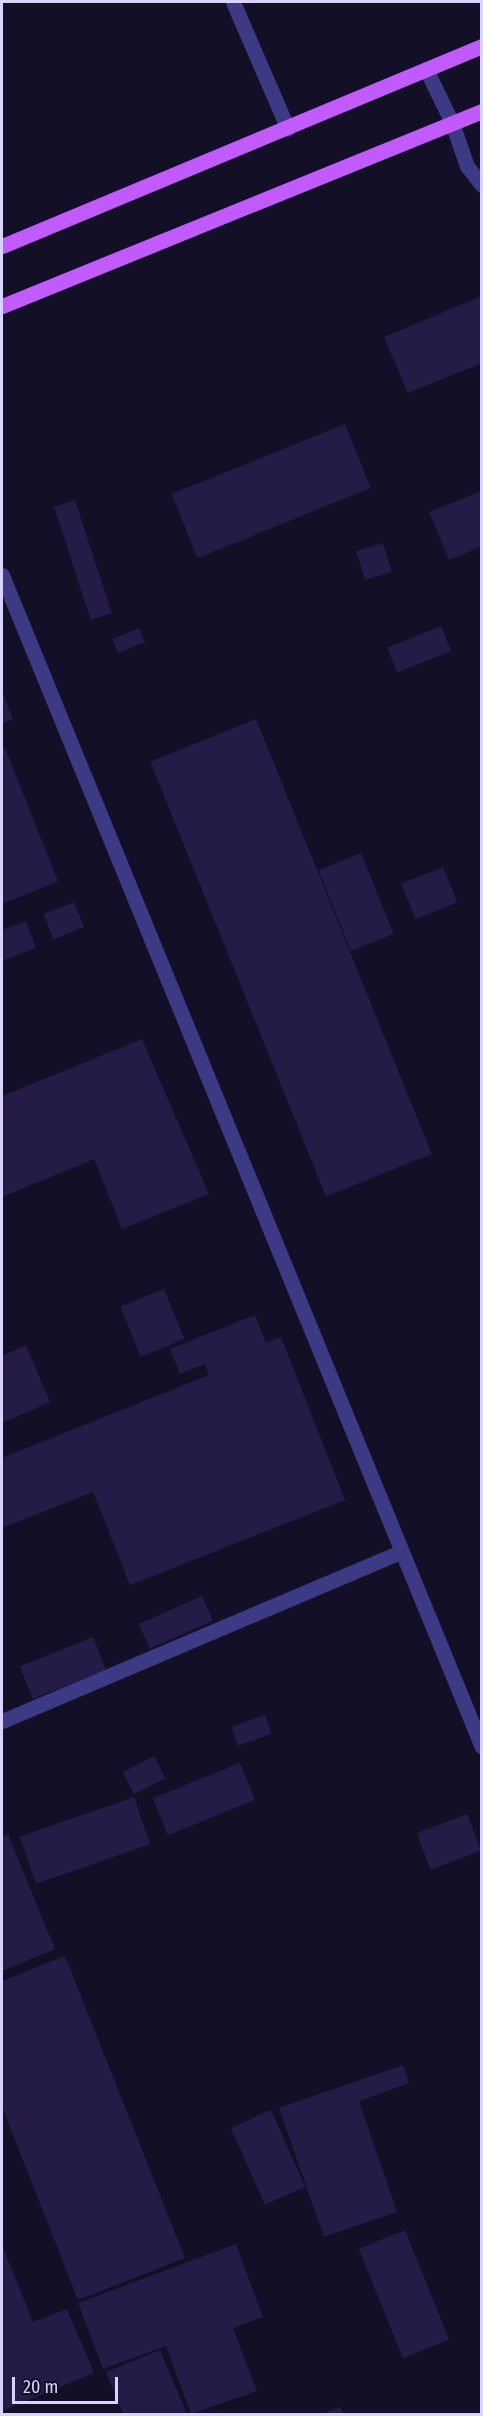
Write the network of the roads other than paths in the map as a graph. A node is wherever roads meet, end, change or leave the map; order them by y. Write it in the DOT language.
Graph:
graph roads {
  1 [pos="233,2"];
  2 [pos="482,46"];
  3 [pos="426,69"];
  4 [pos="482,111"];
  5 [pos="452,123"];
  6 [pos="288,129"];
  7 [pos="482,185"];
  8 [pos="2,246"];
  9 [pos="2,306"];
  10 [pos="2,576"];
  11 [pos="401,1552"];
  12 [pos="2,1721"];
  13 [pos="482,1747"];
  1 -- 6 [label="lane"];
  2 -- 3 [label="main road"];
  3 -- 5 [label="lane"];
  3 -- 6 [label="main road"];
  4 -- 5 [label="main road"];
  5 -- 7 [label="lane"];
  5 -- 9 [label="main road"];
  6 -- 8 [label="main road"];
  10 -- 11 [label="lane"];
  11 -- 12 [label="lane"];
  11 -- 13 [label="lane"];
}
